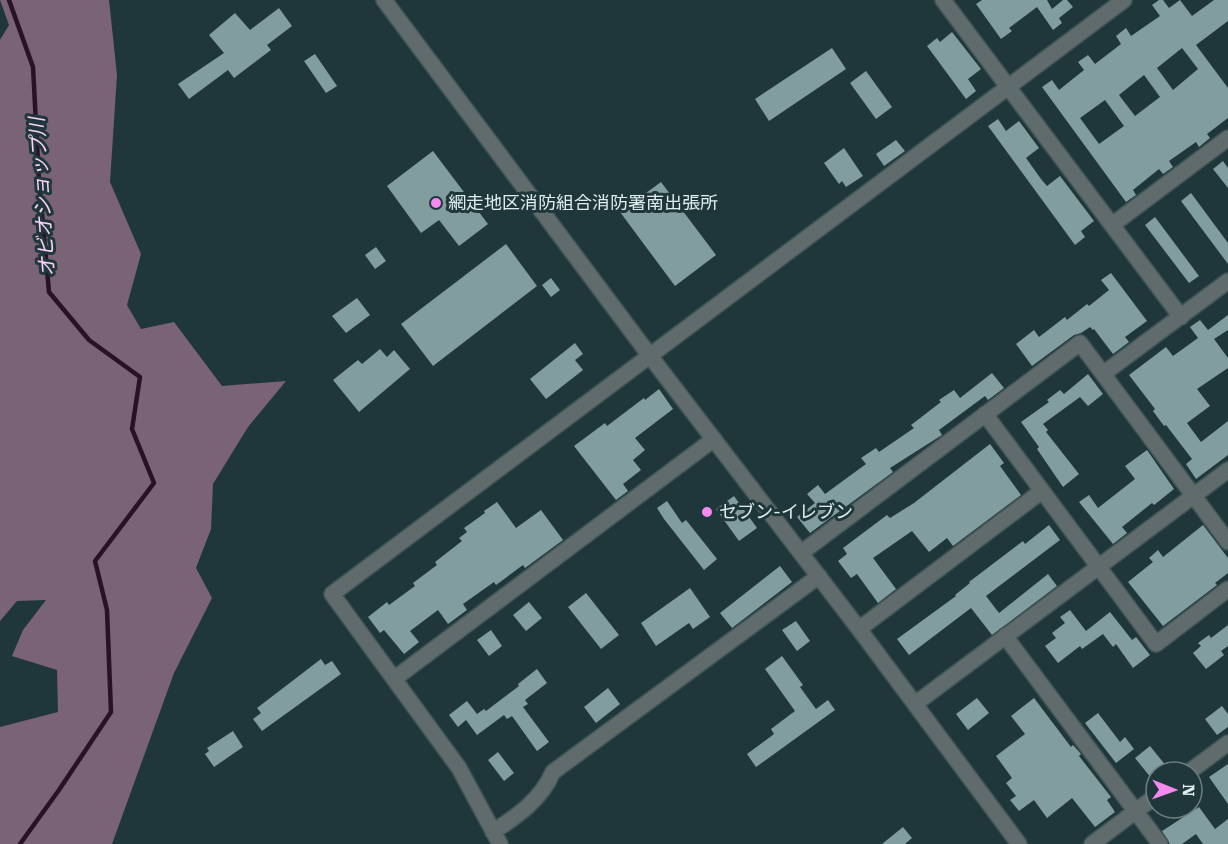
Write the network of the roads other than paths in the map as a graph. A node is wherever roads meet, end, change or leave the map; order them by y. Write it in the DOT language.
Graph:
graph roads {
  1 [pos="384,0"];
  2 [pos="1124,0"];
  3 [pos="945,1"];
  4 [pos="1009,88"];
  5 [pos="1228,138"];
  6 [pos="1112,225"];
  7 [pos="1228,281"];
  8 [pos="1181,317"];
  9 [pos="650,356"];
  10 [pos="1103,374"];
  11 [pos="985,414"];
  12 [pos="714,439"];
  13 [pos="1228,470"];
  14 [pos="1042,491"];
  15 [pos="1194,496"];
  16 [pos="1228,542"];
  17 [pos="801,552"];
  18 [pos="1098,566"];
  19 [pos="819,576"];
  20 [pos="1228,589"];
  21 [pos="859,629"];
  22 [pos="1005,636"];
  23 [pos="394,679"];
  24 [pos="915,704"];
  25 [pos="1228,744"];
  26 [pos="1204,761"];
  27 [pos="1144,805"];
  28 [pos="1135,811"];
  29 [pos="496,838"];
  30 [pos="1019,844"];
  31 [pos="1092,844"];
  32 [pos="1160,844"];
  1 -- 9 [label="street"];
  2 -- 4 [label="street"];
  3 -- 4 [label="street"];
  4 -- 6 [label="street"];
  4 -- 9 [label="street"];
  5 -- 6 [label="street"];
  6 -- 8 [label="street"];
  7 -- 8 [label="street"];
  8 -- 10 [label="street"];
  9 -- 12 [label="street"];
  9 -- 23 [label="street"];
  10 -- 11 [label="street"];
  10 -- 15 [label="street"];
  11 -- 14 [label="street"];
  11 -- 17 [label="street"];
  12 -- 17 [label="street"];
  12 -- 23 [label="street"];
  13 -- 15 [label="street"];
  14 -- 18 [label="street"];
  14 -- 21 [label="street"];
  15 -- 16 [label="street"];
  15 -- 18 [label="street"];
  17 -- 19 [label="street"];
  18 -- 20 [label="street"];
  18 -- 22 [label="street"];
  19 -- 21 [label="street"];
  19 -- 29 [label="street"];
  21 -- 24 [label="street"];
  22 -- 24 [label="street"];
  22 -- 28 [label="street"];
  23 -- 29 [label="street"];
  24 -- 30 [label="street"];
  25 -- 26 [label="street"];
  27 -- 28 [label="street"];
  28 -- 31 [label="street"];
  28 -- 32 [label="street"];
}
